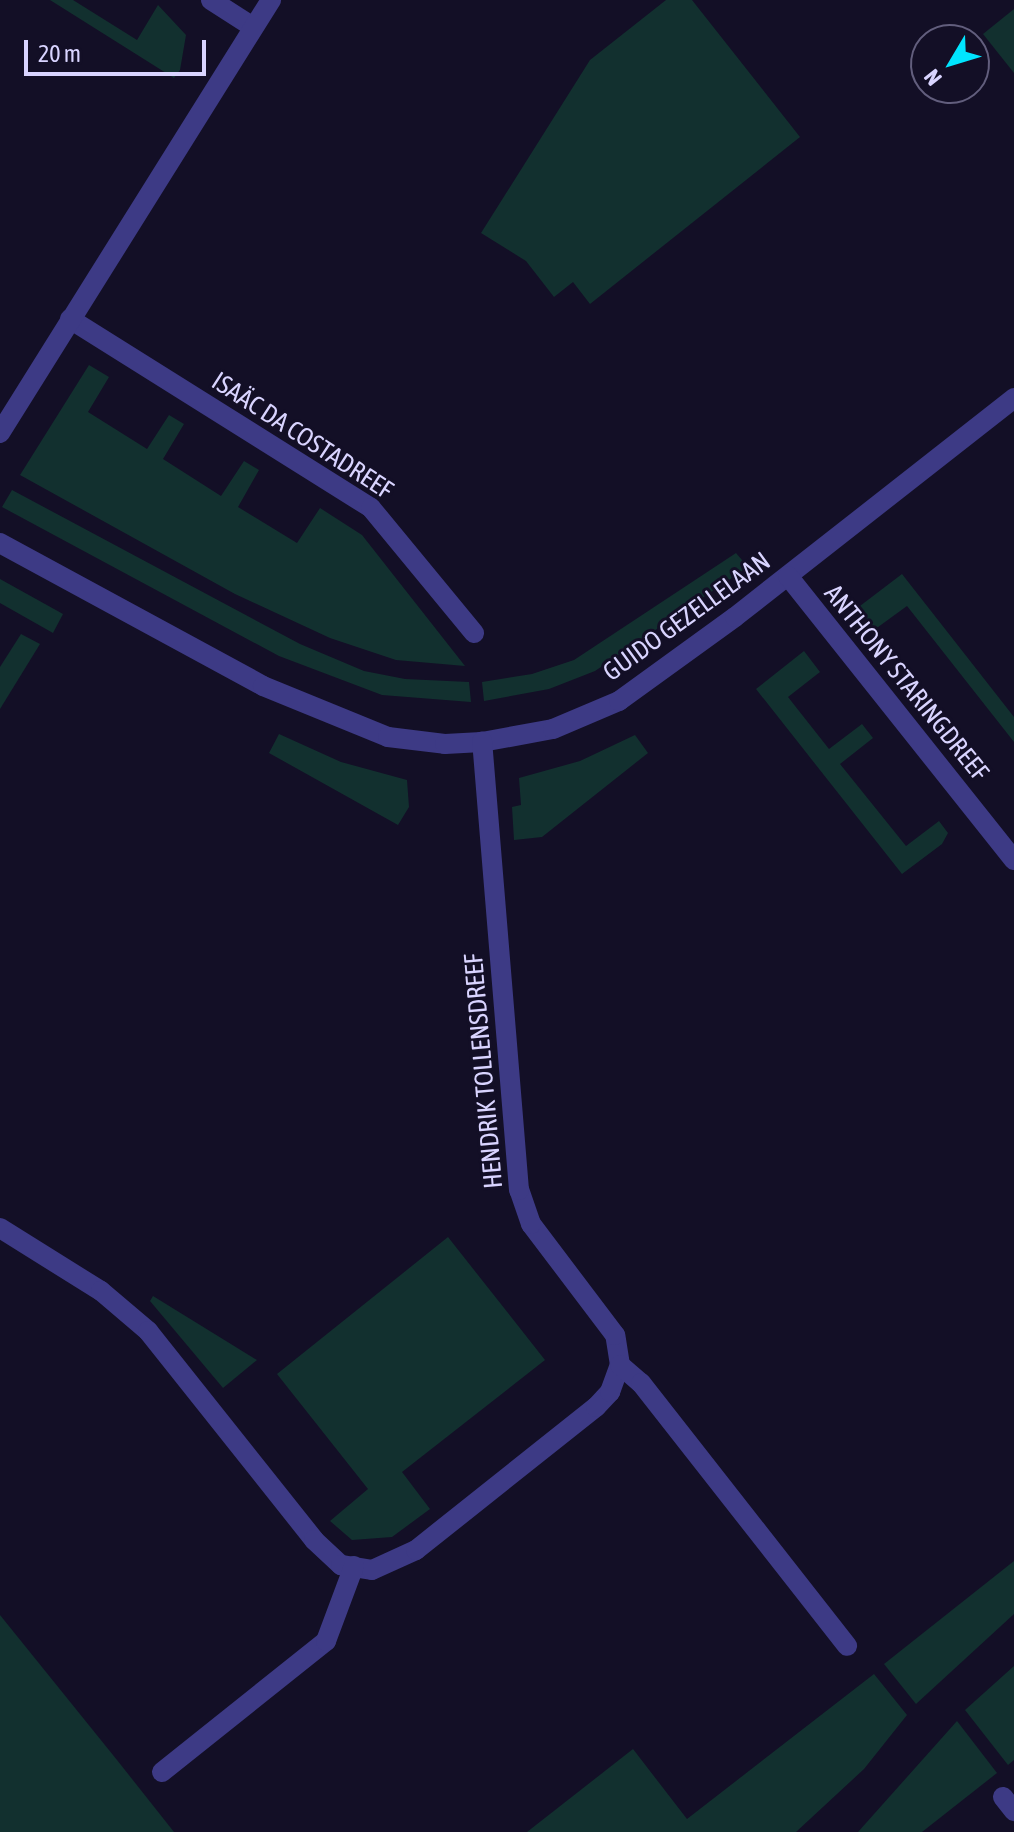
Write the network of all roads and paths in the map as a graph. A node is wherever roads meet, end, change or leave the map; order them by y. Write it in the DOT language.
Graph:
graph roads {
  1 [pos="211,0"];
  2 [pos="271,0"];
  3 [pos="253,27"];
  4 [pos="70,319"];
  5 [pos="1014,398"];
  6 [pos="0,433"];
  7 [pos="0,543"];
  8 [pos="788,576"];
  9 [pos="474,633"];
  10 [pos="482,742"];
  11 [pos="1014,860"];
  12 [pos="0,1228"];
  13 [pos="620,1365"];
  14 [pos="354,1566"];
  15 [pos="847,1646"];
  16 [pos="162,1772"];
  1 -- 3 [label="street"];
  2 -- 3 [label="street"];
  3 -- 4 [label="street"];
  4 -- 6 [label="street"];
  4 -- 9 [label="street, ISAÄC DA COSTADREEF"];
  5 -- 8 [label="street, GUIDO GEZELLELAAN"];
  7 -- 10 [label="street, GUIDO GEZELLELAAN"];
  8 -- 10 [label="street, GUIDO GEZELLELAAN"];
  8 -- 11 [label="street, ANTHONY STARINGDREEF"];
  10 -- 13 [label="street, HENDRIK TOLLENSDREEF"];
  12 -- 14 [label="street"];
  13 -- 14 [label="street"];
  13 -- 15 [label="street, HENDRIK TOLLENSDREEF"];
  14 -- 16 [label="street"];
}
